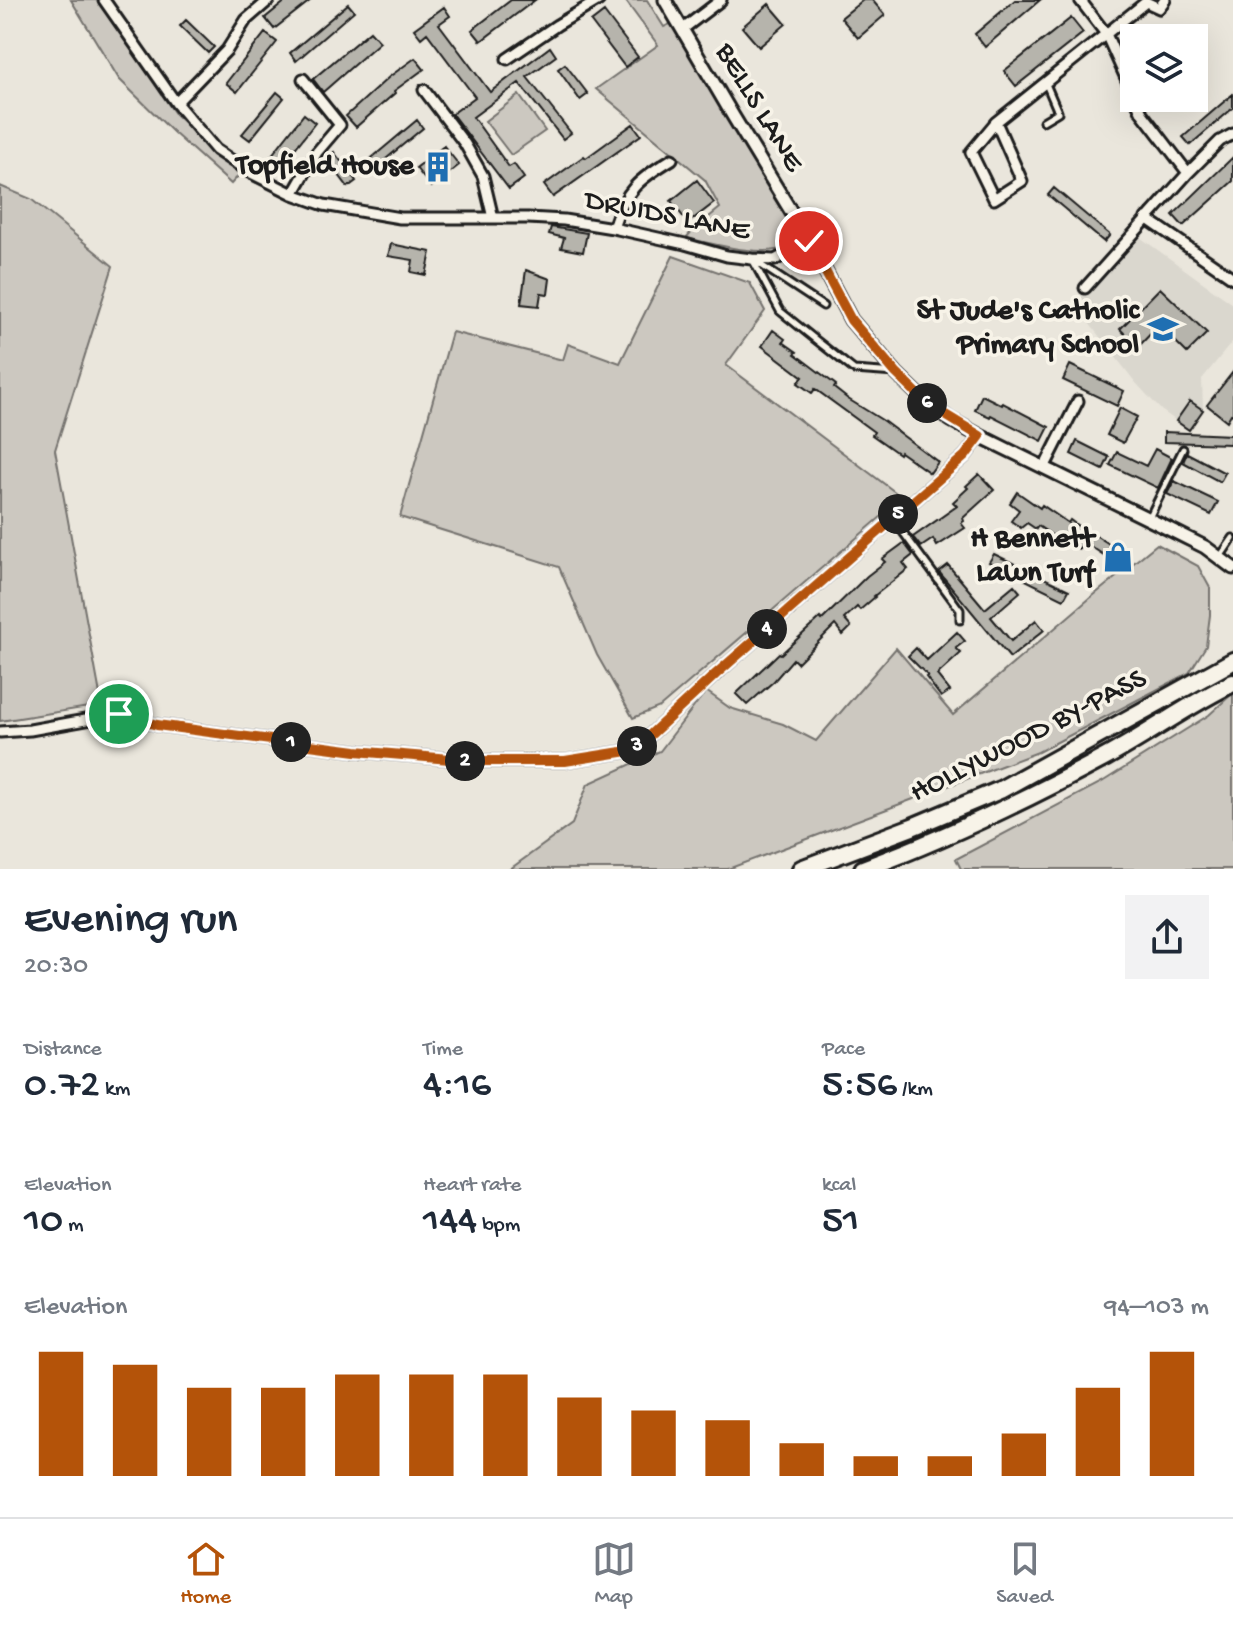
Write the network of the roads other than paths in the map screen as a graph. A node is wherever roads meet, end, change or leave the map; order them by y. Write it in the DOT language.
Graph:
graph roads {
  1 [pos="104,0"];
  2 [pos="269,0"];
  3 [pos="599,0"];
  4 [pos="665,0"];
  5 [pos="721,0"];
  6 [pos="1080,0"];
  7 [pos="1165,0"];
  8 [pos="683,29"];
  9 [pos="1106,34"];
  10 [pos="507,59"];
  11 [pos="1120,66"];
  12 [pos="303,79"];
  13 [pos="1046,84"];
  14 [pos="424,90"];
  15 [pos="176,103"];
  16 [pos="1142,112"];
  17 [pos="1043,121"];
  18 [pos="996,122"];
  19 [pos="1233,134"];
  20 [pos="672,159"];
  21 [pos="1188,173"];
  22 [pos="293,194"];
  23 [pos="493,218"];
  24 [pos="1146,218"];
  25 [pos="613,228"];
  26 [pos="809,241"];
  27 [pos="752,259"];
  28 [pos="1233,278"];
  29 [pos="1085,288"];
  30 [pos="823,306"];
  31 [pos="896,373"];
  32 [pos="1078,401"];
  33 [pos="980,436"];
  34 [pos="1183,449"];
  35 [pos="1044,468"];
  36 [pos="1148,518"];
  37 [pos="893,519"];
  38 [pos="1233,539"];
  39 [pos="1229,566"];
  40 [pos="960,620"];
  41 [pos="1233,661"];
  42 [pos="1233,683"];
  43 [pos="0,732"];
  44 [pos="801,869"];
  45 [pos="863,869"];
  1 -- 15 [label="street, DRUIDS LANE"];
  2 -- 15 [label="street"];
  3 -- 10 [label="street"];
  4 -- 8 [label="street, BELLS LANE"];
  5 -- 8 [label="street"];
  6 -- 9 [label="street"];
  7 -- 9 [label="street"];
  8 -- 26 [label="street, BELLS LANE"];
  9 -- 11 [label="street"];
  9 -- 13 [label="street"];
  12 -- 22 [label="street"];
  13 -- 17 [label="lane"];
  13 -- 18 [label="street"];
  14 -- 23 [label="street"];
  15 -- 22 [label="street, DRUIDS LANE"];
  16 -- 21 [label="street"];
  18 -- 18 [label="street"];
  19 -- 21 [label="street"];
  20 -- 25 [label="street"];
  21 -- 24 [label="street"];
  22 -- 23 [label="street, DRUIDS LANE"];
  23 -- 25 [label="street, DRUIDS LANE"];
  24 -- 28 [label="street"];
  24 -- 29 [label="street"];
  25 -- 27 [label="street, DRUIDS LANE"];
  26 -- 27 [label="street, DRUIDS LANE"];
  26 -- 31 [label="street"];
  27 -- 30 [label="lane"];
  27 -- 31 [label="lane"];
  31 -- 33 [label="street"];
  32 -- 35 [label="street"];
  33 -- 35 [label="street"];
  33 -- 37 [label="street"];
  34 -- 36 [label="lane"];
  35 -- 36 [label="street"];
  36 -- 39 [label="street"];
  37 -- 40 [label="lane"];
  37 -- 43 [label="street"];
  38 -- 39 [label="lane"];
  41 -- 44 [label="highway, HOLLYWOOD BY-PASS"];
  42 -- 45 [label="highway, HOLLYWOOD BY-PASS"];
}
